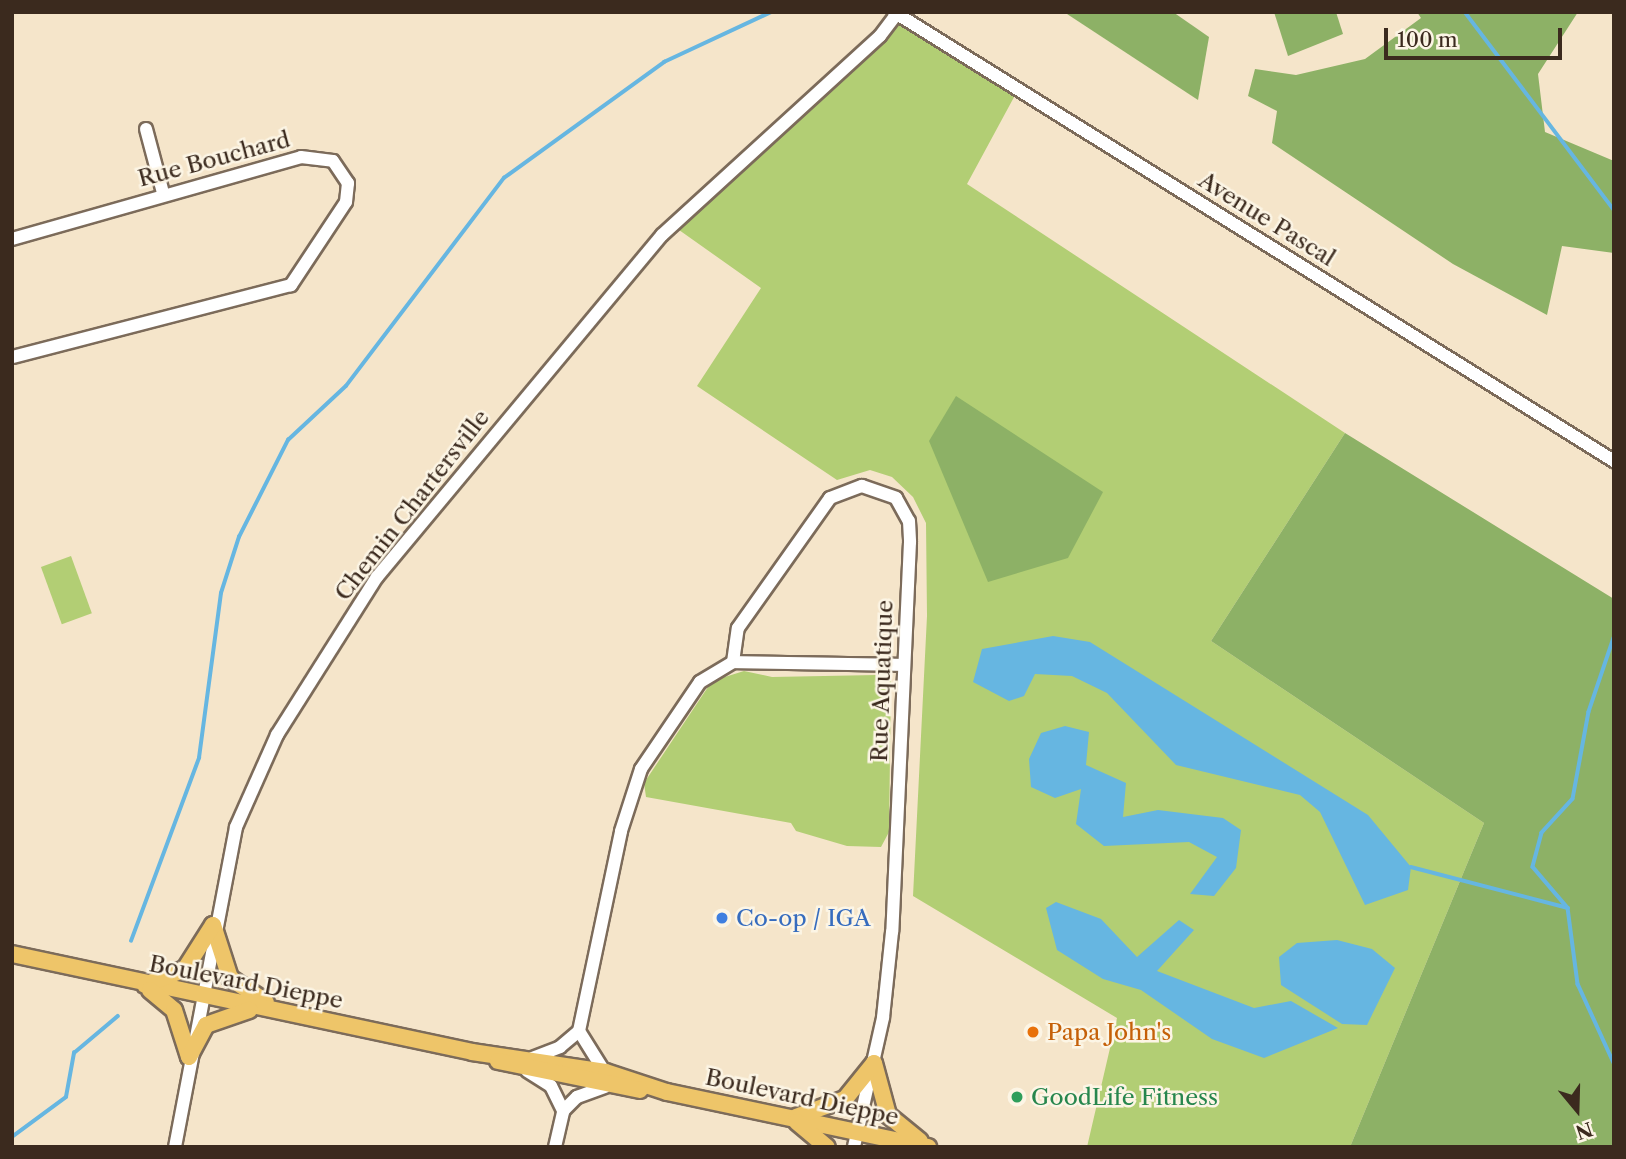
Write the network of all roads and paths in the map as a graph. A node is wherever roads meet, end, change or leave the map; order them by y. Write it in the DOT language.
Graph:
graph roads {
  1 [pos="896,13"];
  2 [pos="146,129"];
  3 [pos="163,193"];
  4 [pos="12,239"];
  5 [pos="12,358"];
  6 [pos="1614,461"];
  7 [pos="733,662"];
  8 [pos="903,665"];
  9 [pos="213,926"];
  10 [pos="12,954"];
  11 [pos="142,985"];
  12 [pos="200,997"];
  13 [pos="290,1013"];
  14 [pos="579,1031"];
  15 [pos="189,1057"];
  16 [pos="874,1063"];
  17 [pos="530,1064"];
  18 [pos="605,1080"];
  19 [pos="563,1111"];
  20 [pos="792,1118"];
  21 [pos="856,1139"];
  22 [pos="175,1147"];
  23 [pos="555,1147"];
  24 [pos="827,1147"];
  25 [pos="928,1147"];
  1 -- 6 [label="street, Avenue Pascal"];
  1 -- 9 [label="street, Chemin Chartersville"];
  2 -- 3 [label="street"];
  3 -- 4 [label="street, Rue Bouchard"];
  3 -- 5 [label="street, Rue Bouchard"];
  7 -- 8 [label="street"];
  7 -- 8 [label="street, Rue Aquatique"];
  7 -- 14 [label="street"];
  8 -- 16 [label="street, Rue Aquatique"];
  9 -- 11 [label="main road"];
  9 -- 12 [label="street, Chemin Chartersville"];
  9 -- 13 [label="main road"];
  10 -- 11 [label="main road, Boulevard Dieppe"];
  11 -- 12 [label="main road, Boulevard Dieppe"];
  11 -- 15 [label="main road"];
  12 -- 13 [label="main road, Boulevard Dieppe"];
  12 -- 15 [label="street, Chemin Chartersville"];
  13 -- 15 [label="main road"];
  13 -- 17 [label="main road, Boulevard Dieppe"];
  14 -- 17 [label="street"];
  14 -- 18 [label="street"];
  15 -- 22 [label="street, Chemin Chartersville"];
  16 -- 20 [label="main road"];
  16 -- 21 [label="street, Rue Aquatique"];
  16 -- 25 [label="main road"];
  17 -- 18 [label="main road, Boulevard Dieppe"];
  17 -- 19 [label="street"];
  18 -- 19 [label="street"];
  18 -- 20 [label="main road, Boulevard Dieppe"];
  19 -- 23 [label="street"];
  20 -- 21 [label="main road, Boulevard Dieppe"];
  20 -- 24 [label="main road"];
  21 -- 25 [label="main road, Boulevard Dieppe"];
}
